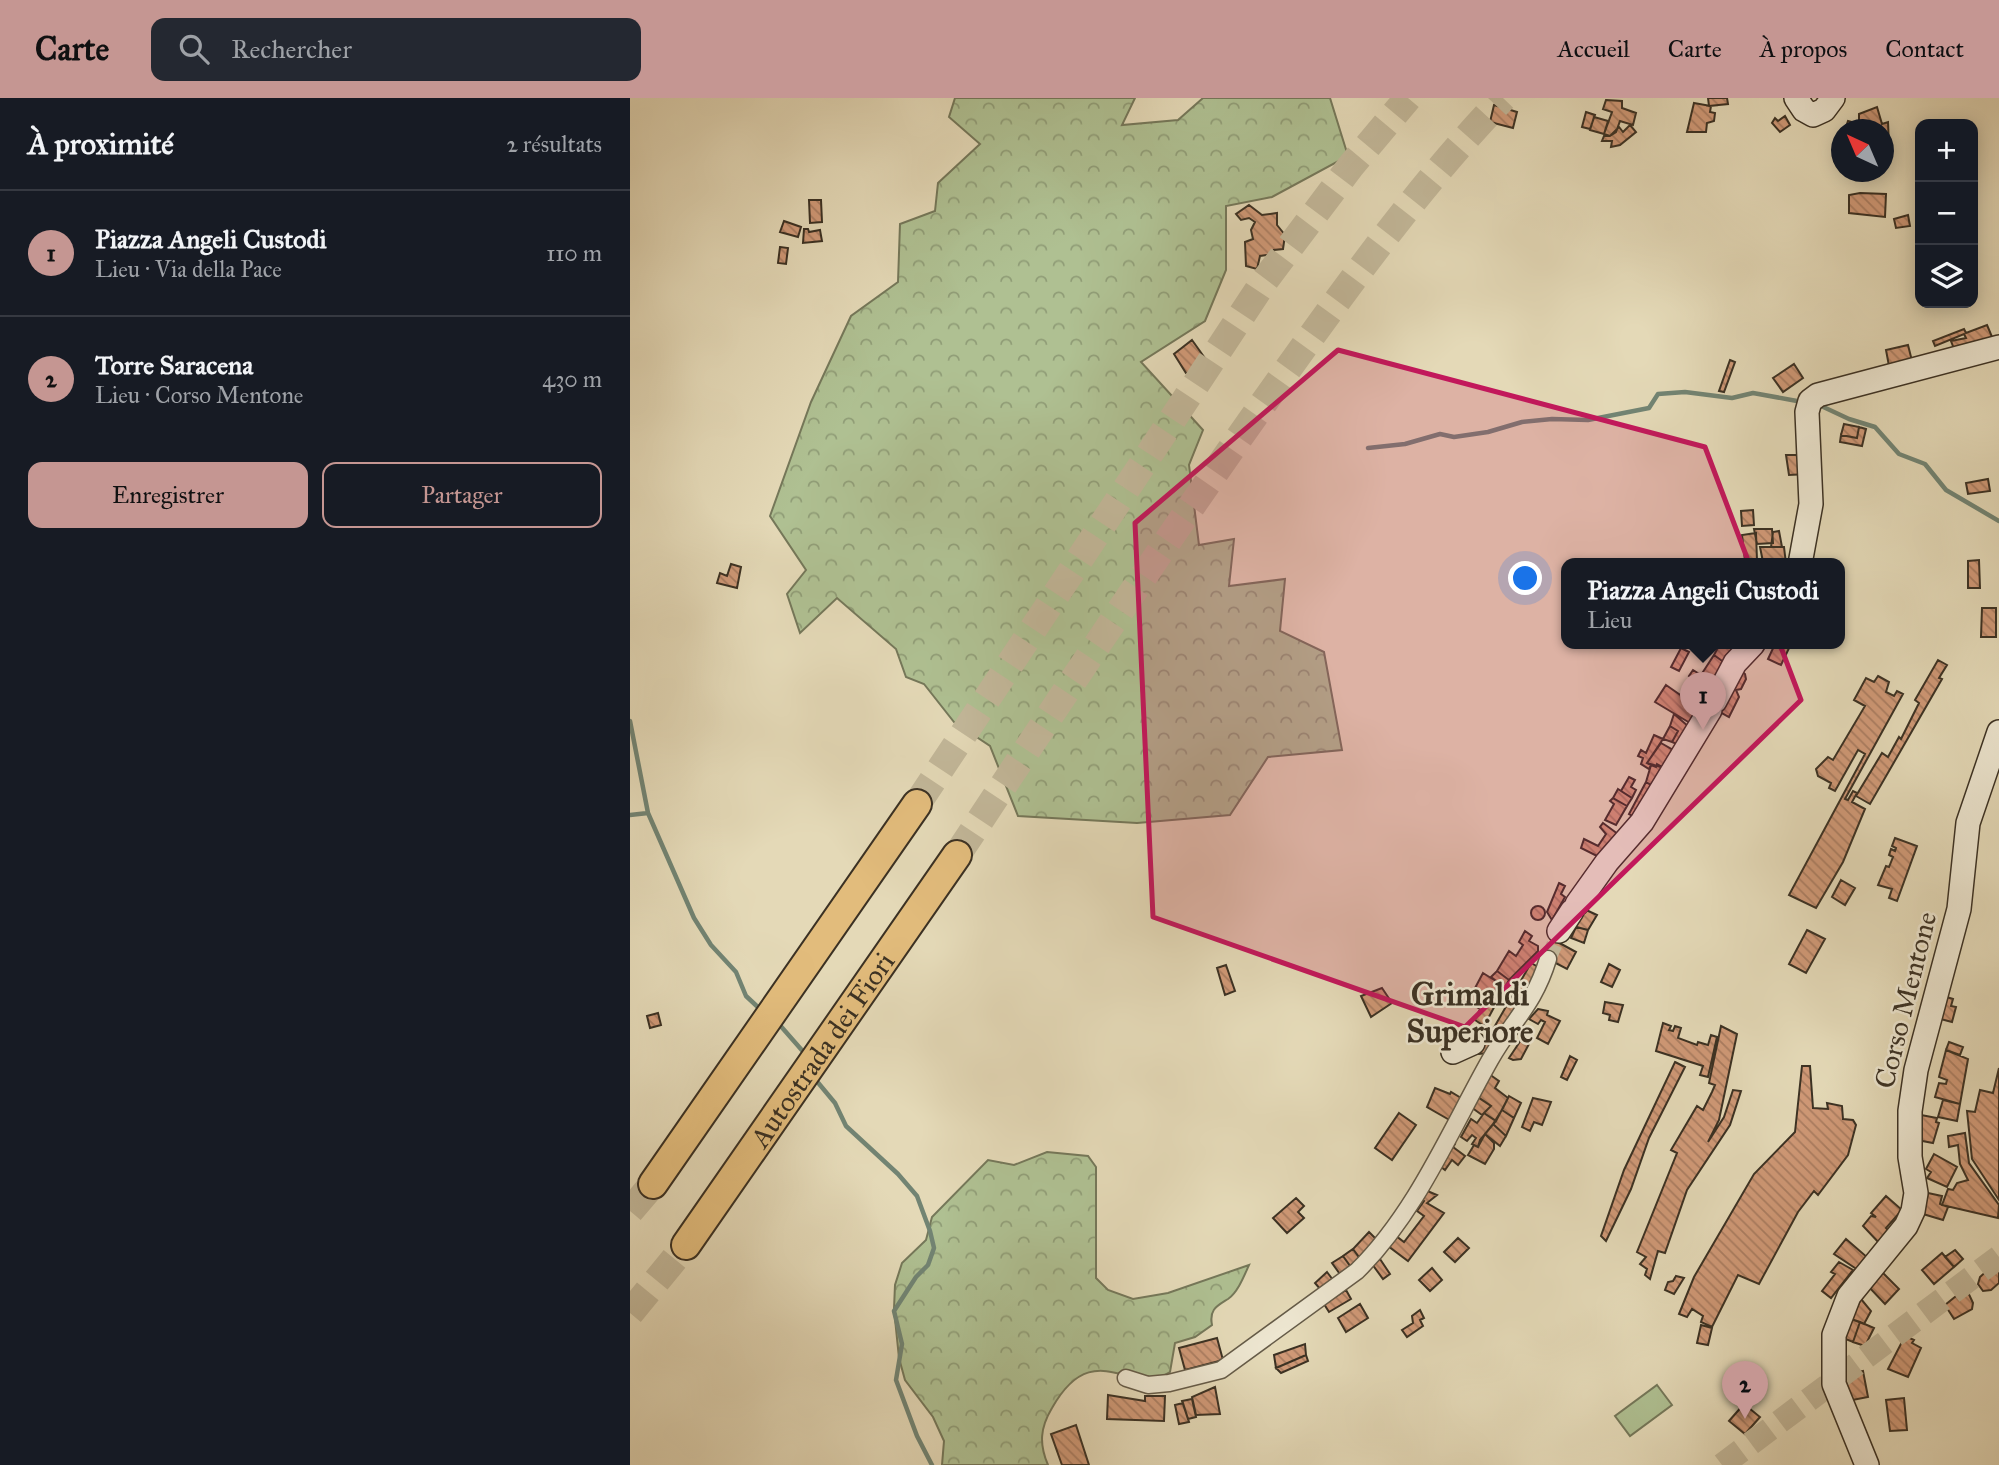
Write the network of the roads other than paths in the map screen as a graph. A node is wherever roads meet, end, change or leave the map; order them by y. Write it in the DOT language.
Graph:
graph roads {
  1 [pos="1796,98"];
  2 [pos="1833,98"];
  3 [pos="1999,347"];
  4 [pos="1801,558"];
  5 [pos="1748,649"];
  6 [pos="1999,732"];
  7 [pos="917,804"];
  8 [pos="957,855"];
  9 [pos="1558,936"];
  10 [pos="1548,959"];
  11 [pos="653,1184"];
  12 [pos="686,1245"];
  13 [pos="1126,1378"];
  14 [pos="1867,1465"];
  1 -- 2 [label="main road"];
  3 -- 4 [label="main road"];
  5 -- 9 [label="main road"];
  6 -- 14 [label="main road, Corso Mentone"];
  7 -- 11 [label="highway"];
  8 -- 12 [label="highway, Autostrada dei Fiori"];
  10 -- 13 [label="street"];
}
